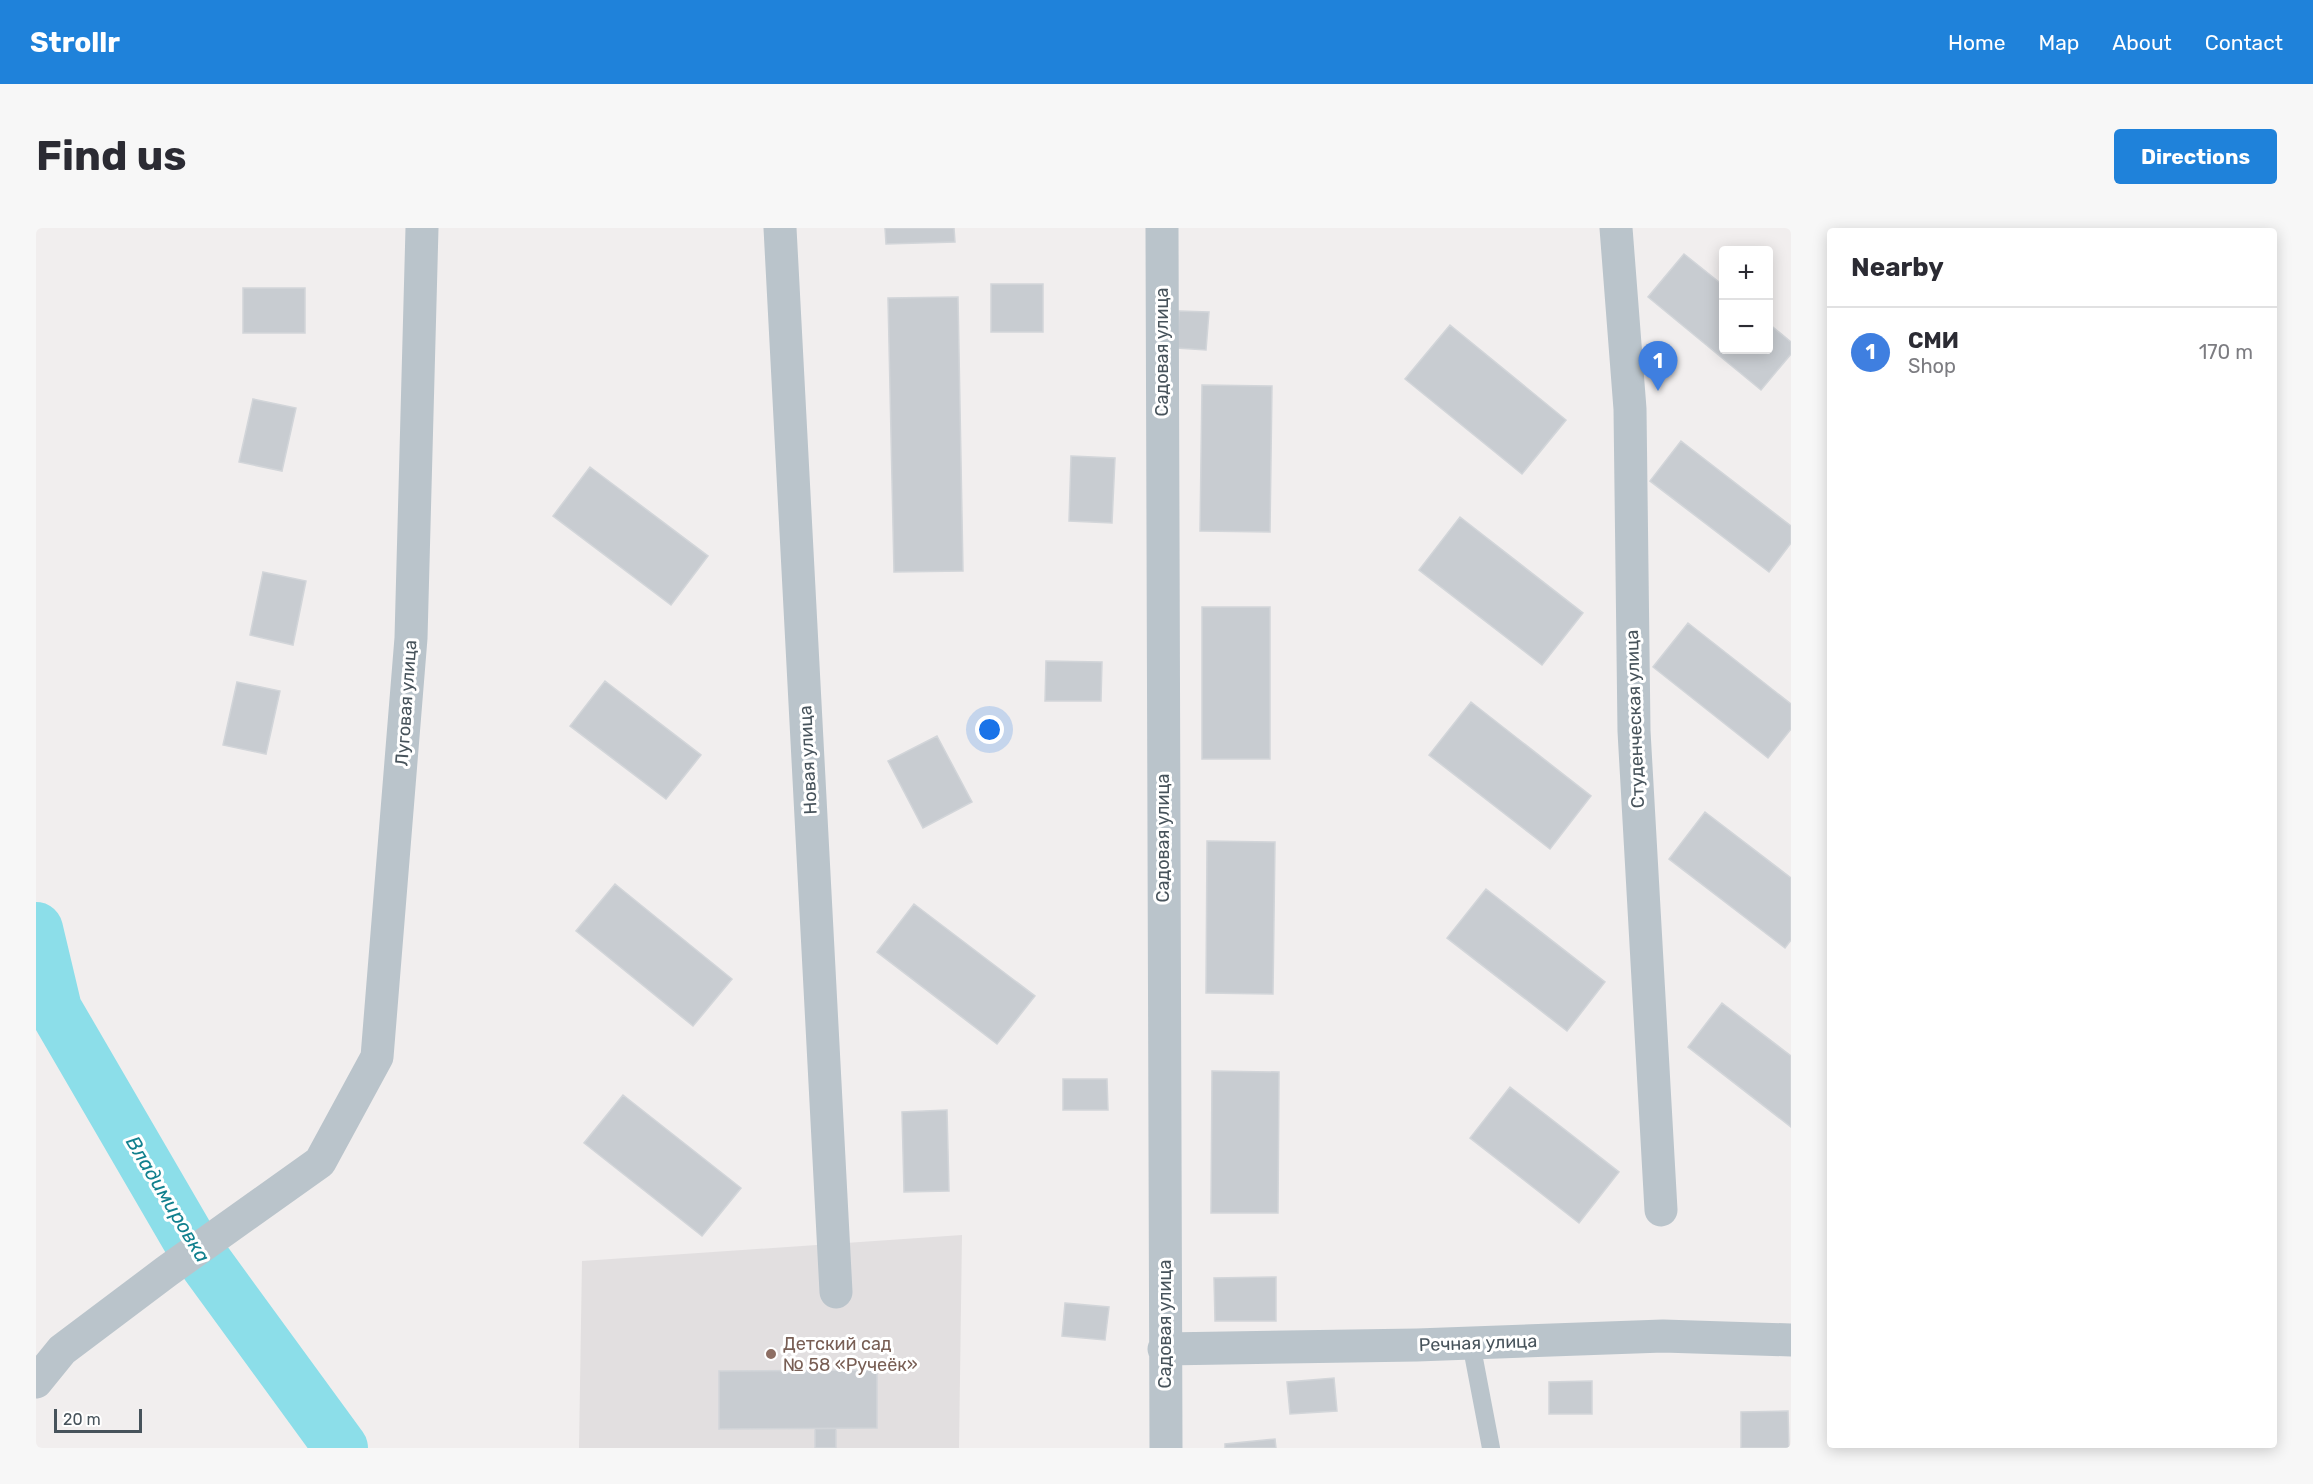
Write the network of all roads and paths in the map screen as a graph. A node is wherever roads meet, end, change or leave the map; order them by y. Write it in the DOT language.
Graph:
graph roads {
  1 [pos="422,228"];
  2 [pos="780,228"];
  3 [pos="1162,228"];
  4 [pos="1616,228"];
  5 [pos="1661,1210"];
  6 [pos="836,1292"];
  7 [pos="1791,1340"];
  8 [pos="1471,1343"];
  9 [pos="1164,1349"];
  10 [pos="36,1382"];
  11 [pos="1166,1448"];
  12 [pos="1491,1448"];
  1 -- 10 [label="street, Луговая улица"];
  2 -- 6 [label="street, Новая улица"];
  3 -- 9 [label="street, Садовая улица"];
  4 -- 5 [label="street, Студенческая улица"];
  7 -- 8 [label="street, Речная улица"];
  8 -- 9 [label="street, Речная улица"];
  8 -- 12 [label="lane"];
  9 -- 11 [label="street, Садовая улица"];
}
